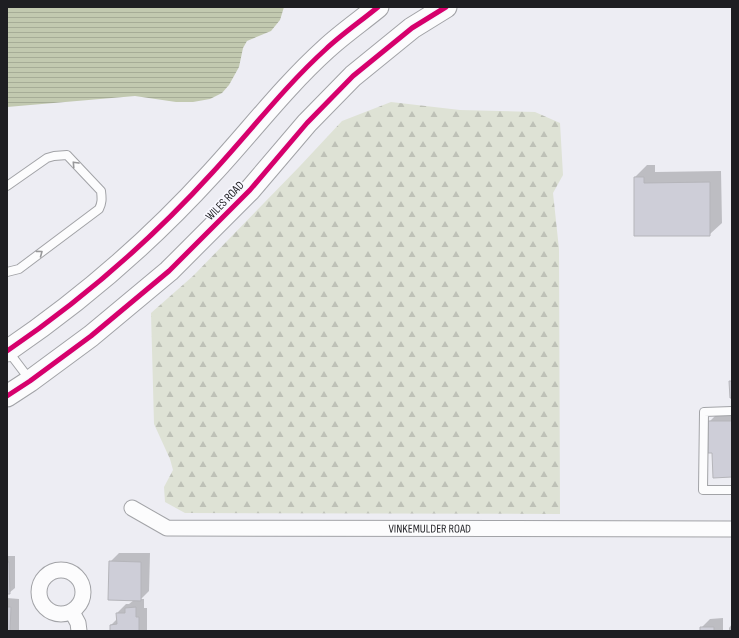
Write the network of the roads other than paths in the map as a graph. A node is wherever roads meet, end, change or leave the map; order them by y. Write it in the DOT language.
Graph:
graph roads {
  1 [pos="378,7"];
  2 [pos="446,7"];
  3 [pos="7,186"];
  4 [pos="7,272"];
  5 [pos="7,350"];
  6 [pos="30,380"];
  7 [pos="7,396"];
  8 [pos="732,411"];
  9 [pos="732,490"];
  10 [pos="132,508"];
  11 [pos="732,529"];
  12 [pos="72,612"];
  13 [pos="79,631"];
  1 -- 5 [label="main road"];
  2 -- 6 [label="main road, WILES ROAD"];
  4 -- 3 [label="lane, one-way"];
  5 -- 6 [label="lane"];
  6 -- 7 [label="main road, WILES ROAD"];
  8 -- 9 [label="lane"];
  10 -- 11 [label="street, VINKEMULDER ROAD"];
  12 -- 13 [label="street"];
}
